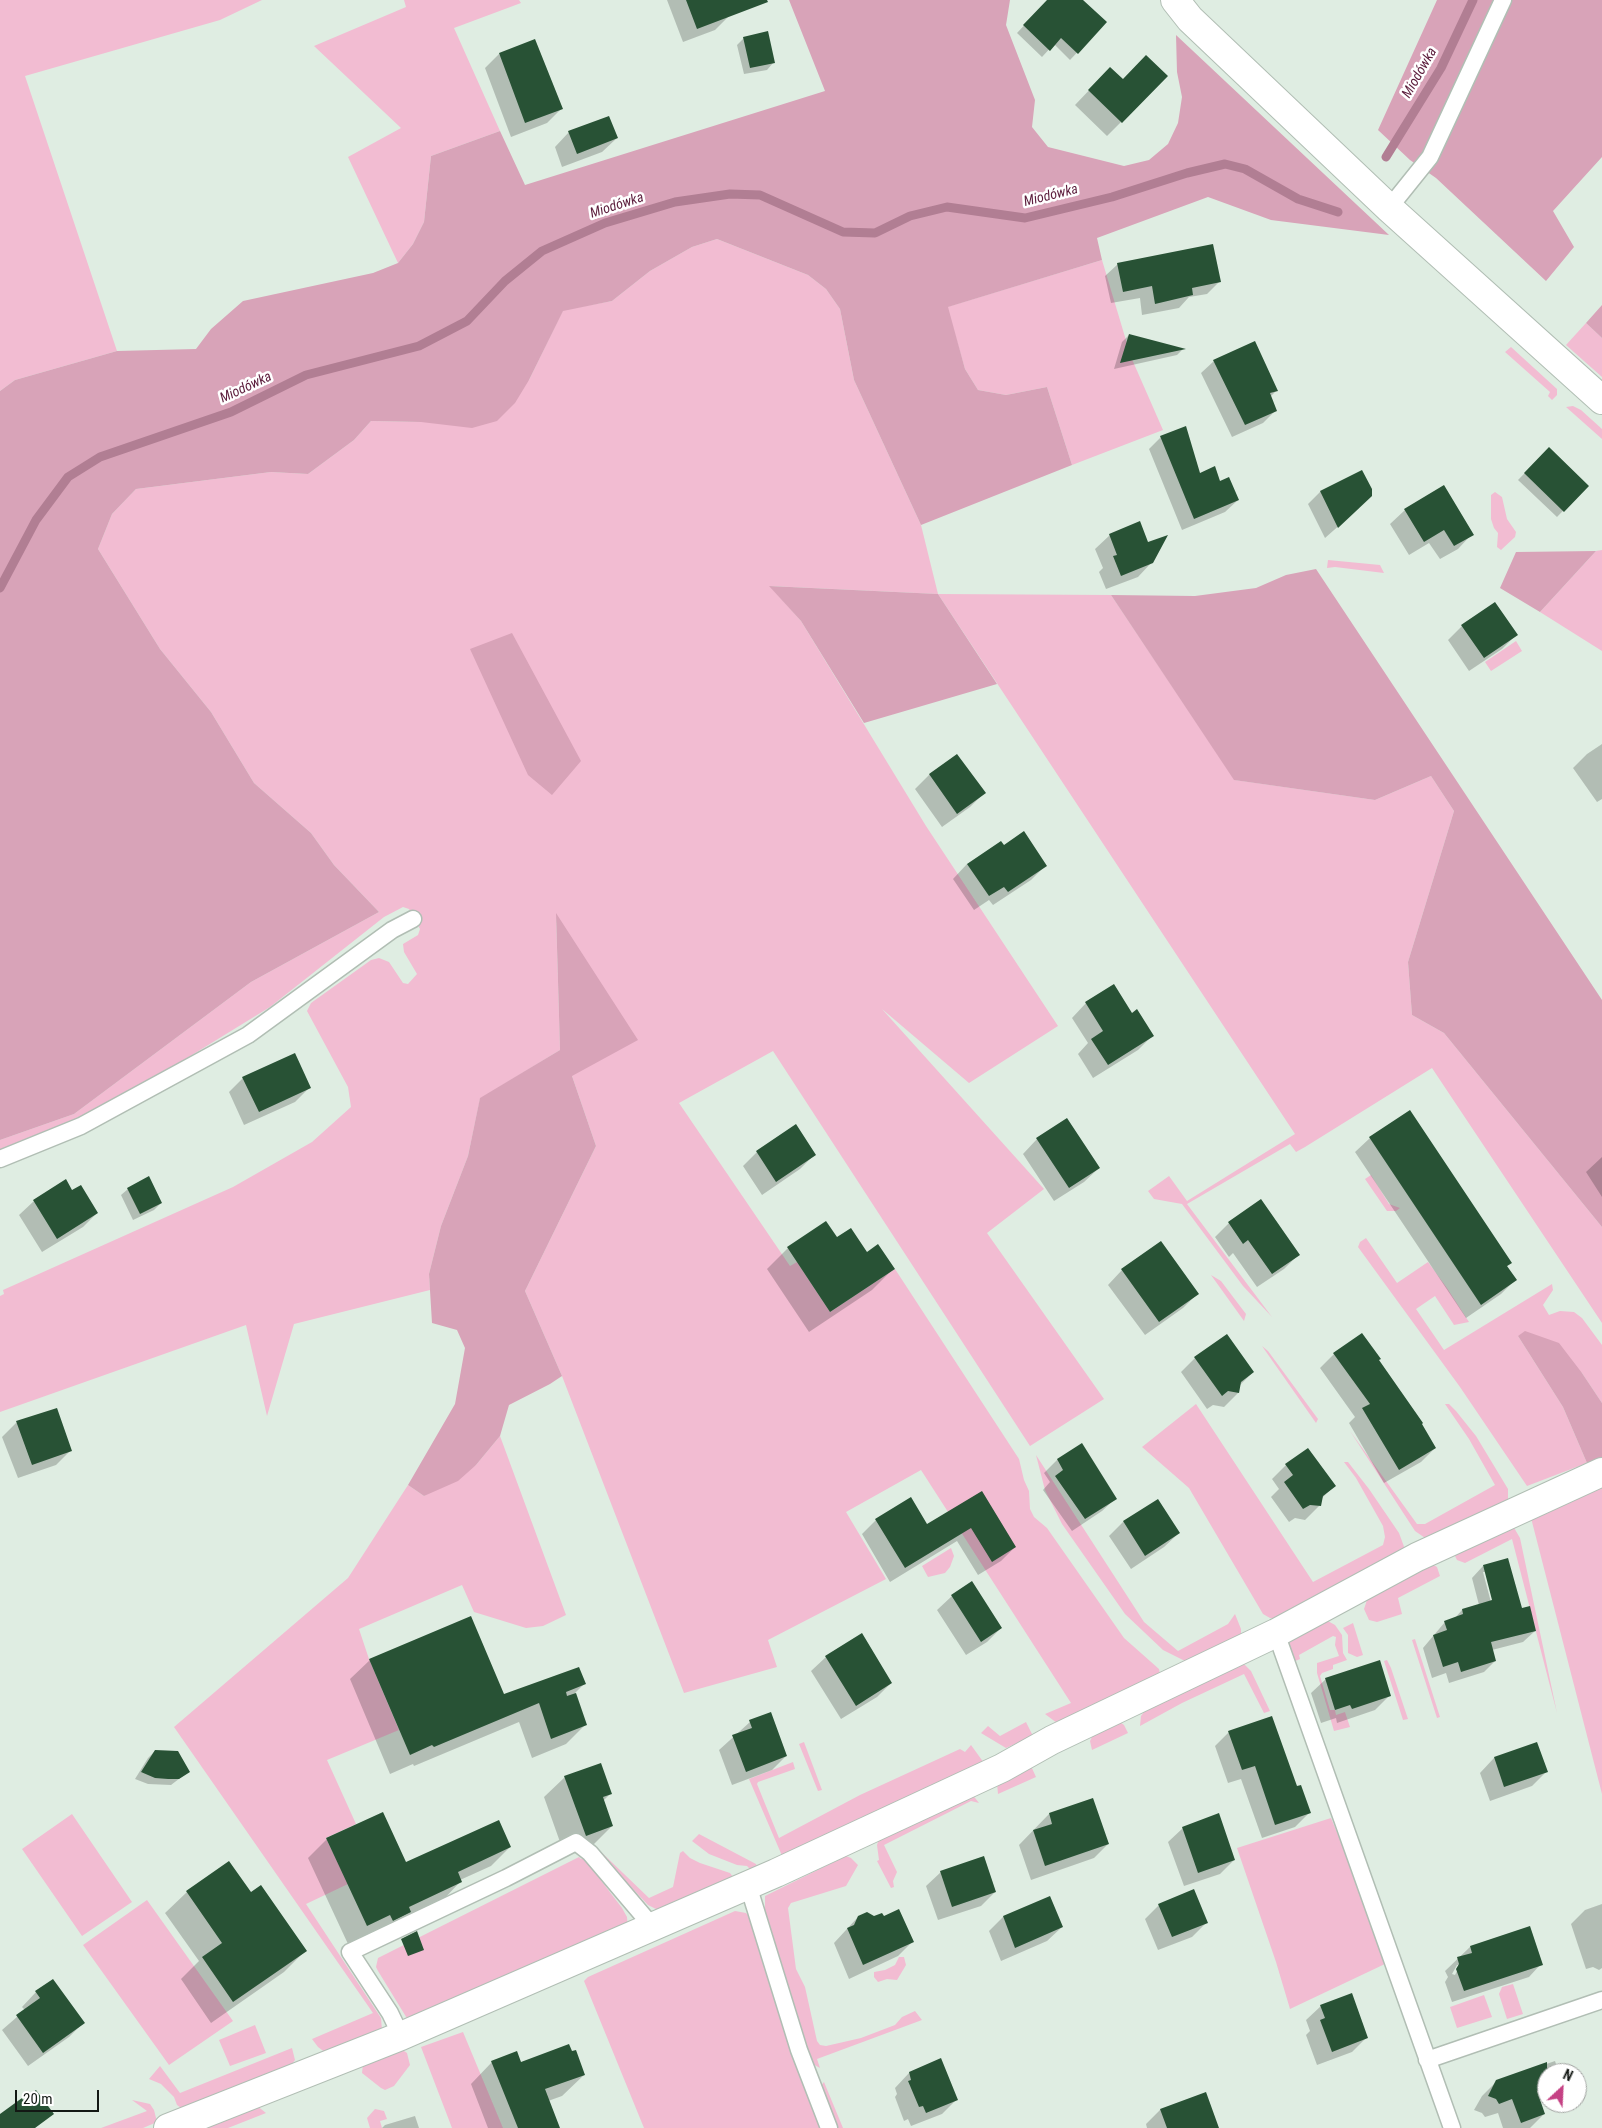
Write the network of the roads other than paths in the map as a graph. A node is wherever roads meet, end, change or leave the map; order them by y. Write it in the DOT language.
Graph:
graph roads {
  1 [pos="1175,0"];
  2 [pos="1196,0"];
  3 [pos="1503,0"];
  4 [pos="1231,56"];
  5 [pos="1389,208"];
  6 [pos="1602,400"];
  7 [pos="413,919"];
  8 [pos="0,1159"];
  9 [pos="1602,1472"];
  10 [pos="1276,1634"];
  11 [pos="748,1885"];
  12 [pos="652,1926"];
  13 [pos="1602,2000"];
  14 [pos="401,2036"];
  15 [pos="1427,2060"];
  16 [pos="168,2128"];
  17 [pos="829,2128"];
  18 [pos="1452,2128"];
  1 -- 4 [label="street"];
  2 -- 4 [label="street"];
  3 -- 5 [label="lane"];
  4 -- 5 [label="street"];
  5 -- 6 [label="street"];
  7 -- 8 [label="lane"];
  9 -- 10 [label="street"];
  10 -- 11 [label="street"];
  10 -- 15 [label="lane"];
  11 -- 12 [label="street"];
  11 -- 17 [label="lane"];
  12 -- 14 [label="street"];
  12 -- 14 [label="lane"];
  13 -- 15 [label="lane"];
  14 -- 16 [label="street"];
  15 -- 18 [label="lane"];
}
